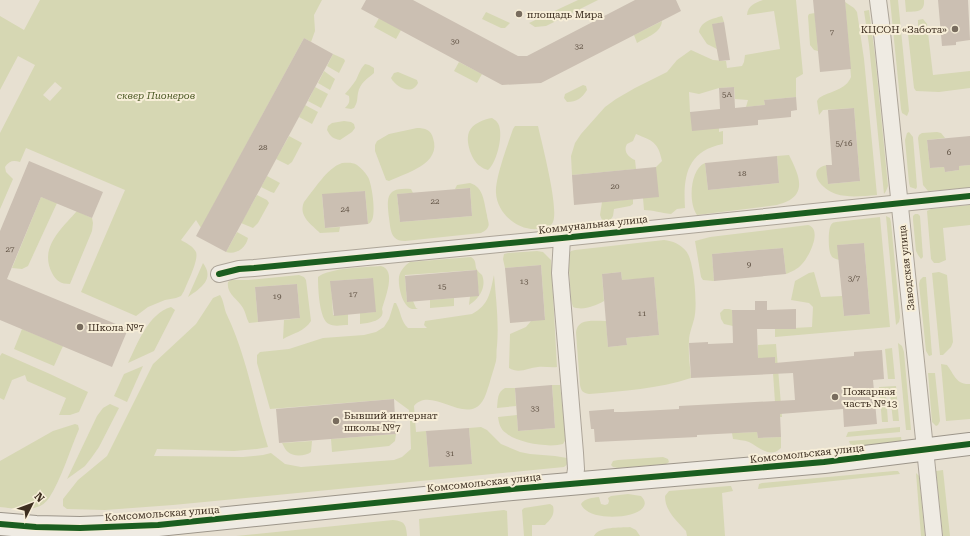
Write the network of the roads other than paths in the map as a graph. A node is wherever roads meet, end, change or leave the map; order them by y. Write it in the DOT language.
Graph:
graph roads {
  1 [pos="878,0"];
  2 [pos="970,196"];
  3 [pos="900,203"];
  4 [pos="562,238"];
  5 [pos="219,274"];
  6 [pos="970,444"];
  7 [pos="925,449"];
  8 [pos="574,483"];
  9 [pos="0,524"];
  10 [pos="934,536"];
  1 -- 3 [label="street, Заводская улица"];
  2 -- 3 [label="street, Коммунальная улица"];
  3 -- 4 [label="street, Коммунальная улица"];
  3 -- 7 [label="street, Заводская улица"];
  4 -- 5 [label="street, Коммунальная улица"];
  4 -- 8 [label="street"];
  6 -- 7 [label="street, Комсомольская улица"];
  7 -- 8 [label="street, Комсомольская улица"];
  7 -- 10 [label="street, Заводская улица"];
  8 -- 9 [label="street, Комсомольская улица"];
}
